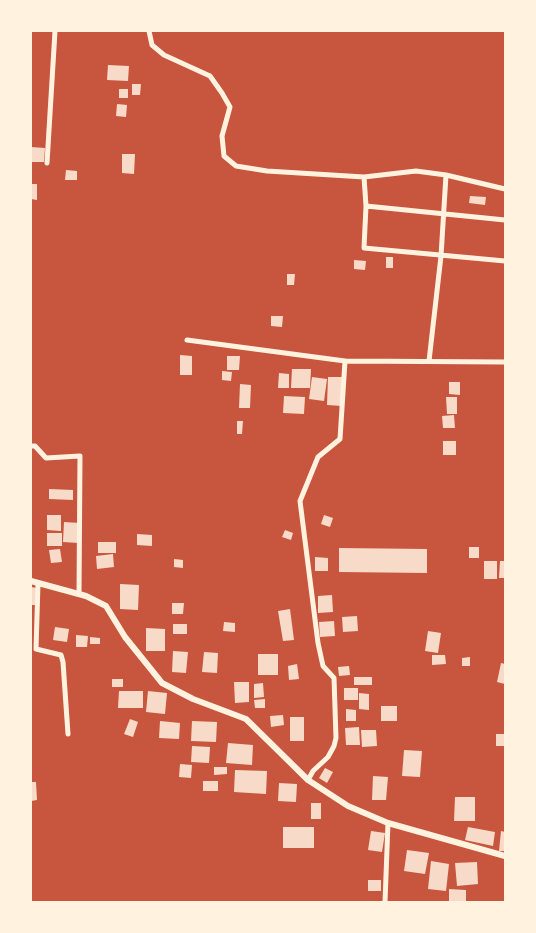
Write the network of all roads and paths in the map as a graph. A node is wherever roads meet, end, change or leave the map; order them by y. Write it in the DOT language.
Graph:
graph roads {
  1 [pos="55,31"];
  2 [pos="150,31"];
  3 [pos="47,164"];
  4 [pos="446,175"];
  5 [pos="364,177"];
  6 [pos="505,189"];
  7 [pos="366,206"];
  8 [pos="444,214"];
  9 [pos="505,220"];
  10 [pos="441,256"];
  11 [pos="505,261"];
  12 [pos="187,340"];
  13 [pos="345,361"];
  14 [pos="429,361"];
  15 [pos="505,362"];
  16 [pos="31,446"];
  17 [pos="31,581"];
  18 [pos="38,584"];
  19 [pos="79,594"];
  20 [pos="68,734"];
  21 [pos="308,780"];
  22 [pos="388,823"];
  23 [pos="505,856"];
  24 [pos="384,902"];
  1 -- 3 [label="street"];
  2 -- 5 [label="street"];
  4 -- 5 [label="street"];
  4 -- 6 [label="street"];
  4 -- 8 [label="street"];
  5 -- 7 [label="street"];
  7 -- 8 [label="street"];
  7 -- 10 [label="street"];
  8 -- 9 [label="street"];
  8 -- 10 [label="street"];
  10 -- 11 [label="street"];
  10 -- 14 [label="street"];
  12 -- 13 [label="street"];
  13 -- 14 [label="street"];
  13 -- 21 [label="street"];
  14 -- 15 [label="street"];
  16 -- 19 [label="street"];
  17 -- 18 [label="street"];
  18 -- 19 [label="street"];
  18 -- 20 [label="street"];
  19 -- 21 [label="street"];
  21 -- 22 [label="street"];
  22 -- 23 [label="street"];
  22 -- 24 [label="street"];
}
